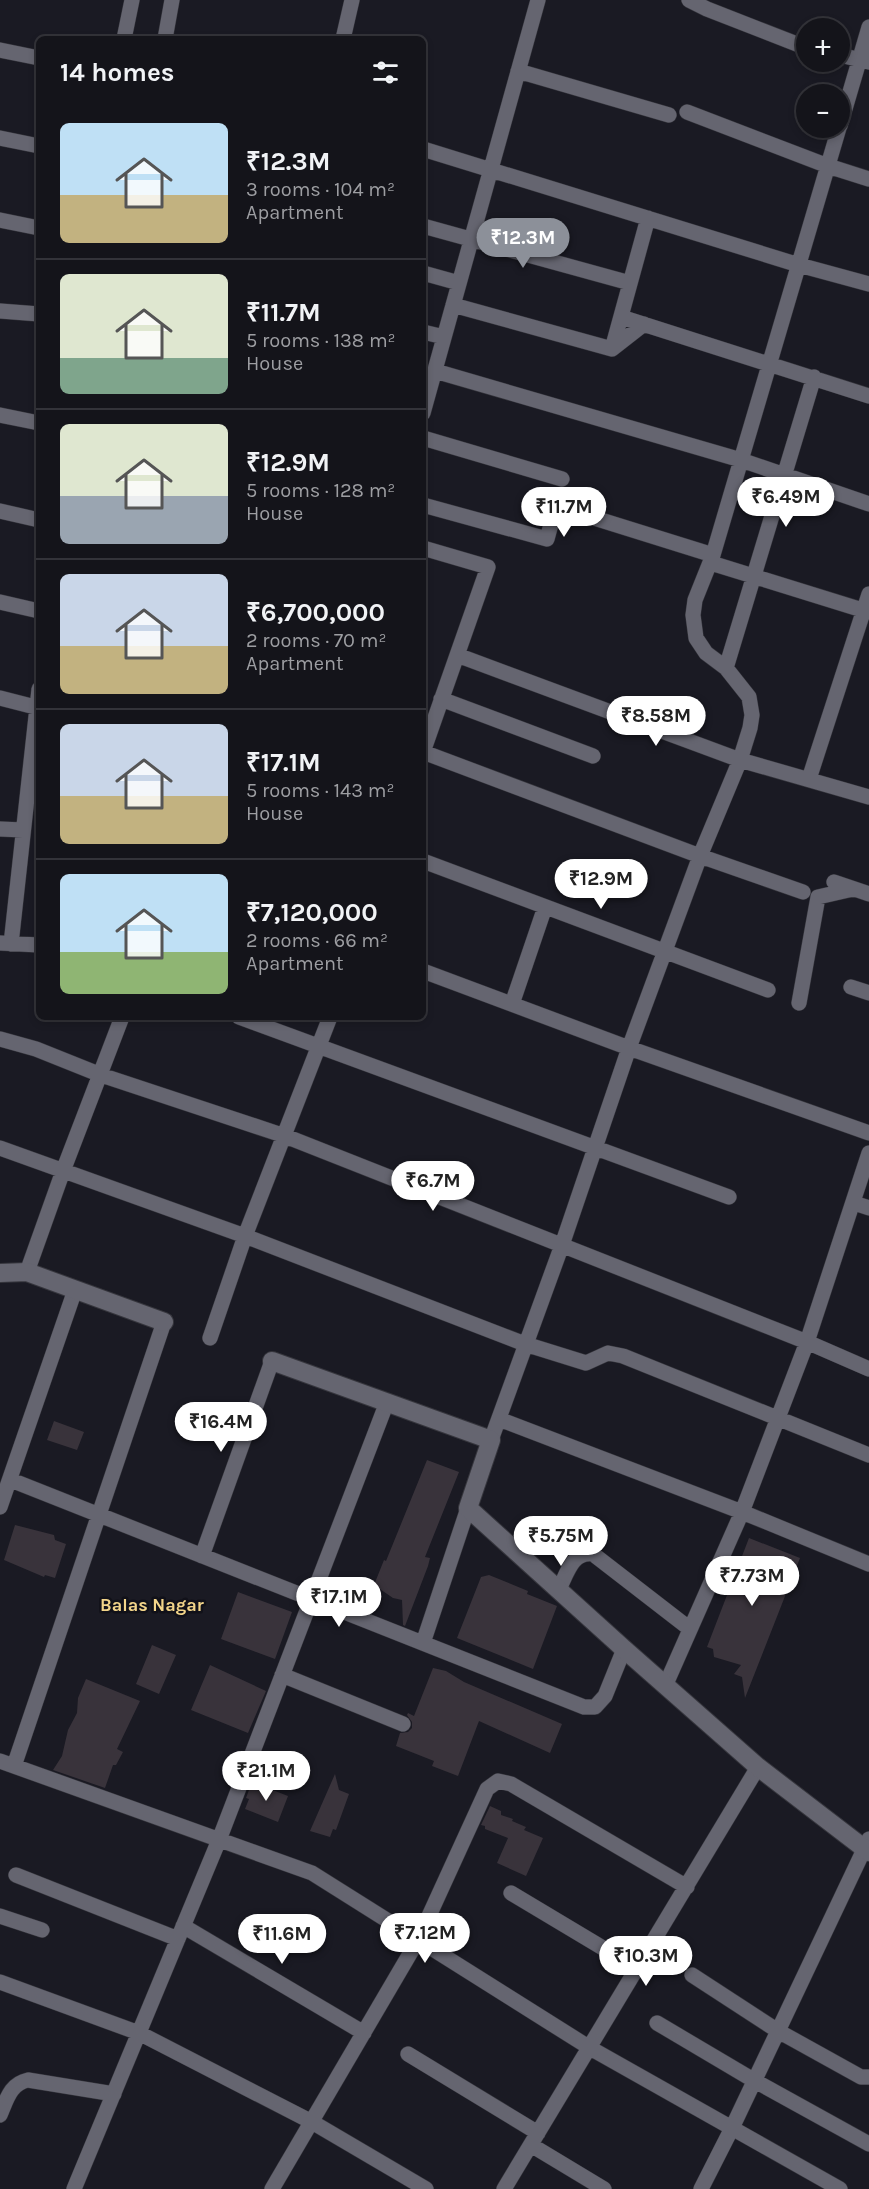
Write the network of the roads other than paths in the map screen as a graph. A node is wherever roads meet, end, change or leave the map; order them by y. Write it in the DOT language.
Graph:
graph roads {
  1 [pos="132,0"];
  2 [pos="172,0"];
  3 [pos="352,0"];
  4 [pos="538,0"];
  5 [pos="689,0"];
  6 [pos="869,27"];
  7 [pos="125,36"];
  8 [pos="166,36"];
  9 [pos="344,36"];
  10 [pos="796,44"];
  11 [pos="0,50"];
  12 [pos="36,57"];
  13 [pos="864,60"];
  14 [pos="518,71"];
  15 [pos="850,99"];
  16 [pos="687,112"];
  17 [pos="669,115"];
  18 [pos="0,138"];
  19 [pos="837,138"];
  20 [pos="36,145"];
  21 [pos="426,150"];
  22 [pos="828,166"];
  23 [pos="491,169"];
  24 [pos="869,179"];
  25 [pos="648,218"];
  26 [pos="0,220"];
  27 [pos="36,227"];
  28 [pos="426,227"];
  29 [pos="472,238"];
  30 [pos="799,265"];
  31 [pos="426,274"];
  32 [pos="459,283"];
  33 [pos="630,283"];
  34 [pos="869,284"];
  35 [pos="453,305"];
  36 [pos="0,311"];
  37 [pos="36,314"];
  38 [pos="621,317"];
  39 [pos="644,324"];
  40 [pos="426,333"];
  41 [pos="444,338"];
  42 [pos="612,349"];
  43 [pos="770,364"];
  44 [pos="435,371"];
  45 [pos="814,377"];
  46 [pos="426,394"];
  47 [pos="869,396"];
  48 [pos="0,415"];
  49 [pos="36,422"];
  50 [pos="426,439"];
  51 [pos="741,460"];
  52 [pos="785,475"];
  53 [pos="562,479"];
  54 [pos="869,504"];
  55 [pos="426,506"];
  56 [pos="0,512"];
  57 [pos="36,519"];
  58 [pos="426,549"];
  59 [pos="712,559"];
  60 [pos="754,577"];
  61 [pos="869,594"];
  62 [pos="0,602"];
  63 [pos="36,610"];
  64 [pos="866,612"];
  65 [pos="457,655"];
  66 [pos="726,668"];
  67 [pos="0,698"];
  68 [pos="441,699"];
  69 [pos="36,707"];
  70 [pos="36,723"];
  71 [pos="426,743"];
  72 [pos="426,753"];
  73 [pos="594,756"];
  74 [pos="740,760"];
  75 [pos="809,779"];
  76 [pos="869,797"];
  77 [pos="0,829"];
  78 [pos="23,830"];
  79 [pos="700,856"];
  80 [pos="426,862"];
  81 [pos="834,882"];
  82 [pos="853,889"];
  83 [pos="803,892"];
  84 [pos="869,894"];
  85 [pos="545,907"];
  86 [pos="36,942"];
  87 [pos="5,944"];
  88 [pos="665,952"];
  89 [pos="426,972"];
  90 [pos="852,987"];
  91 [pos="768,990"];
  92 [pos="869,993"];
  93 [pos="799,1003"];
  94 [pos="512,1004"];
  95 [pos="121,1020"];
  96 [pos="247,1020"];
  97 [pos="329,1020"];
  98 [pos="0,1039"];
  99 [pos="320,1046"];
  100 [pos="629,1048"];
  101 [pos="101,1075"];
  102 [pos="869,1133"];
  103 [pos="285,1136"];
  104 [pos="596,1147"];
  105 [pos="0,1149"];
  106 [pos="869,1153"];
  107 [pos="63,1171"];
  108 [pos="729,1197"];
  109 [pos="854,1203"];
  110 [pos="869,1208"];
  111 [pos="245,1236"];
  112 [pos="562,1245"];
  113 [pos="27,1272"];
  114 [pos="0,1273"];
  115 [pos="75,1290"];
  116 [pos="164,1322"];
  117 [pos="210,1338"];
  118 [pos="807,1342"];
  119 [pos="525,1344"];
  120 [pos="272,1361"];
  121 [pos="869,1369"];
  122 [pos="387,1402"];
  123 [pos="778,1417"];
  124 [pos="499,1419"];
  125 [pos="491,1440"];
  126 [pos="869,1455"];
  127 [pos="11,1480"];
  128 [pos="0,1507"];
  129 [pos="468,1508"];
  130 [pos="741,1512"];
  131 [pos="99,1515"];
  132 [pos="202,1556"];
  133 [pos="869,1564"];
  134 [pos="559,1589"];
  135 [pos="311,1599"];
  136 [pos="690,1629"];
  137 [pos="423,1643"];
  138 [pos="624,1649"];
  139 [pos="282,1675"];
  140 [pos="666,1684"];
  141 [pos="403,1724"];
  142 [pos="7,1764"];
  143 [pos="758,1767"];
  144 [pos="219,1840"];
  145 [pos="868,1847"];
  146 [pos="16,1875"];
  147 [pos="687,1887"];
  148 [pos="512,1893"];
  149 [pos="0,1916"];
  150 [pos="42,1930"];
  151 [pos="181,1933"];
  152 [pos="418,1940"];
  153 [pos="638,1969"];
  154 [pos="692,1976"];
  155 [pos="0,1982"];
  156 [pos="657,2023"];
  157 [pos="778,2031"];
  158 [pos="139,2032"];
  159 [pos="364,2033"];
  160 [pos="590,2048"];
  161 [pos="408,2054"];
  162 [pos="869,2077"];
  163 [pos="755,2081"];
  164 [pos="114,2094"];
  165 [pos="0,2115"];
  166 [pos="312,2122"];
  167 [pos="732,2128"];
  168 [pos="534,2139"];
  169 [pos="869,2144"];
  170 [pos="74,2189"];
  171 [pos="272,2189"];
  172 [pos="426,2189"];
  173 [pos="504,2189"];
  174 [pos="604,2189"];
  175 [pos="700,2189"];
  176 [pos="840,2189"];
  1 -- 7 [label="street"];
  2 -- 8 [label="street"];
  3 -- 9 [label="street"];
  4 -- 14 [label="street"];
  5 -- 10 [label="street"];
  6 -- 13 [label="street"];
  11 -- 12 [label="street"];
  13 -- 15 [label="street"];
  14 -- 17 [label="street"];
  14 -- 23 [label="street"];
  16 -- 22 [label="street"];
  18 -- 20 [label="street"];
  19 -- 22 [label="street"];
  21 -- 23 [label="street"];
  22 -- 24 [label="street"];
  22 -- 30 [label="street"];
  23 -- 25 [label="street"];
  23 -- 29 [label="street"];
  25 -- 30 [label="street"];
  25 -- 33 [label="street"];
  26 -- 27 [label="street"];
  28 -- 29 [label="street"];
  29 -- 32 [label="street"];
  29 -- 33 [label="street"];
  30 -- 34 [label="street"];
  30 -- 43 [label="street"];
  31 -- 32 [label="street"];
  32 -- 35 [label="street"];
  33 -- 38 [label="street"];
  35 -- 41 [label="street"];
  35 -- 42 [label="street"];
  36 -- 37 [label="street"];
  38 -- 39 [label="street"];
  38 -- 42 [label="street"];
  39 -- 42 [label="street"];
  39 -- 43 [label="street"];
  40 -- 41 [label="street"];
  41 -- 44 [label="street"];
  43 -- 45 [label="street"];
  43 -- 51 [label="street"];
  44 -- 46 [label="street"];
  44 -- 51 [label="street"];
  45 -- 47 [label="street"];
  45 -- 52 [label="street"];
  48 -- 49 [label="street"];
  50 -- 53 [label="street"];
  51 -- 52 [label="street"];
  51 -- 59 [label="street"];
  52 -- 54 [label="street"];
  52 -- 60 [label="street"];
  55 -- 59 [label="street"];
  56 -- 57 [label="street"];
  58 -- 65 [label="street"];
  59 -- 60 [label="street"];
  59 -- 66 [label="street"];
  60 -- 64 [label="street"];
  60 -- 66 [label="street"];
  61 -- 64 [label="street"];
  62 -- 63 [label="street"];
  64 -- 75 [label="street"];
  65 -- 68 [label="street"];
  65 -- 74 [label="street"];
  66 -- 74 [label="street"];
  67 -- 69 [label="street"];
  68 -- 71 [label="street"];
  68 -- 73 [label="street"];
  70 -- 78 [label="street"];
  72 -- 79 [label="street"];
  74 -- 75 [label="street"];
  74 -- 79 [label="street"];
  75 -- 76 [label="street"];
  77 -- 78 [label="street"];
  78 -- 87 [label="street"];
  79 -- 83 [label="street"];
  79 -- 88 [label="street"];
  80 -- 85 [label="street"];
  81 -- 82 [label="street"];
  82 -- 84 [label="street"];
  82 -- 93 [label="street"];
  85 -- 88 [label="street"];
  85 -- 94 [label="street"];
  86 -- 87 [label="street"];
  88 -- 91 [label="street"];
  88 -- 100 [label="street"];
  89 -- 94 [label="street"];
  90 -- 92 [label="street"];
  94 -- 100 [label="street"];
  95 -- 101 [label="street"];
  96 -- 99 [label="street"];
  97 -- 99 [label="street"];
  98 -- 101 [label="street"];
  99 -- 103 [label="street"];
  99 -- 104 [label="street"];
  100 -- 102 [label="street"];
  100 -- 104 [label="street"];
  101 -- 103 [label="street"];
  101 -- 107 [label="street"];
  103 -- 111 [label="street"];
  103 -- 112 [label="street"];
  104 -- 108 [label="street"];
  104 -- 112 [label="street"];
  105 -- 107 [label="street"];
  106 -- 109 [label="street"];
  107 -- 111 [label="street"];
  107 -- 113 [label="street"];
  109 -- 110 [label="street"];
  109 -- 118 [label="street"];
  111 -- 117 [label="street"];
  111 -- 119 [label="street"];
  112 -- 118 [label="street"];
  112 -- 119 [label="street"];
  113 -- 114 [label="street"];
  113 -- 115 [label="street"];
  115 -- 116 [label="street"];
  115 -- 127 [label="street"];
  116 -- 131 [label="street"];
  118 -- 121 [label="street"];
  118 -- 123 [label="street"];
  119 -- 123 [label="street"];
  119 -- 124 [label="street"];
  120 -- 122 [label="street"];
  120 -- 132 [label="street"];
  122 -- 125 [label="street"];
  122 -- 135 [label="street"];
  123 -- 126 [label="street"];
  123 -- 130 [label="street"];
  124 -- 125 [label="street"];
  124 -- 130 [label="street"];
  125 -- 129 [label="street"];
  127 -- 128 [label="street"];
  127 -- 131 [label="street"];
  129 -- 134 [label="street"];
  129 -- 137 [label="street"];
  130 -- 133 [label="street"];
  130 -- 136 [label="street"];
  131 -- 132 [label="street"];
  131 -- 142 [label="street"];
  132 -- 135 [label="street"];
  134 -- 136 [label="street"];
  134 -- 138 [label="street"];
  135 -- 137 [label="street"];
  135 -- 139 [label="street"];
  136 -- 140 [label="street"];
  137 -- 138 [label="street"];
  138 -- 140 [label="street"];
  139 -- 141 [label="street"];
  139 -- 144 [label="street"];
  140 -- 143 [label="street"];
  142 -- 144 [label="street"];
  143 -- 145 [label="street"];
  143 -- 147 [label="street"];
  144 -- 151 [label="street"];
  144 -- 152 [label="street"];
  145 -- 157 [label="street"];
  146 -- 151 [label="street"];
  147 -- 152 [label="street"];
  147 -- 153 [label="street"];
  148 -- 153 [label="street"];
  149 -- 150 [label="street"];
  151 -- 158 [label="street"];
  151 -- 159 [label="street"];
  152 -- 159 [label="street"];
  152 -- 160 [label="street"];
  153 -- 160 [label="street"];
  154 -- 157 [label="street"];
  155 -- 158 [label="street"];
  156 -- 163 [label="street"];
  157 -- 162 [label="street"];
  157 -- 163 [label="street"];
  158 -- 164 [label="street"];
  158 -- 166 [label="street"];
  159 -- 166 [label="street"];
  160 -- 167 [label="street"];
  160 -- 168 [label="street"];
  161 -- 168 [label="street"];
  163 -- 167 [label="street"];
  163 -- 169 [label="street"];
  164 -- 165 [label="street"];
  164 -- 170 [label="street"];
  166 -- 171 [label="street"];
  166 -- 172 [label="street"];
  167 -- 175 [label="street"];
  167 -- 176 [label="street"];
  168 -- 173 [label="street"];
  168 -- 174 [label="street"];
}
